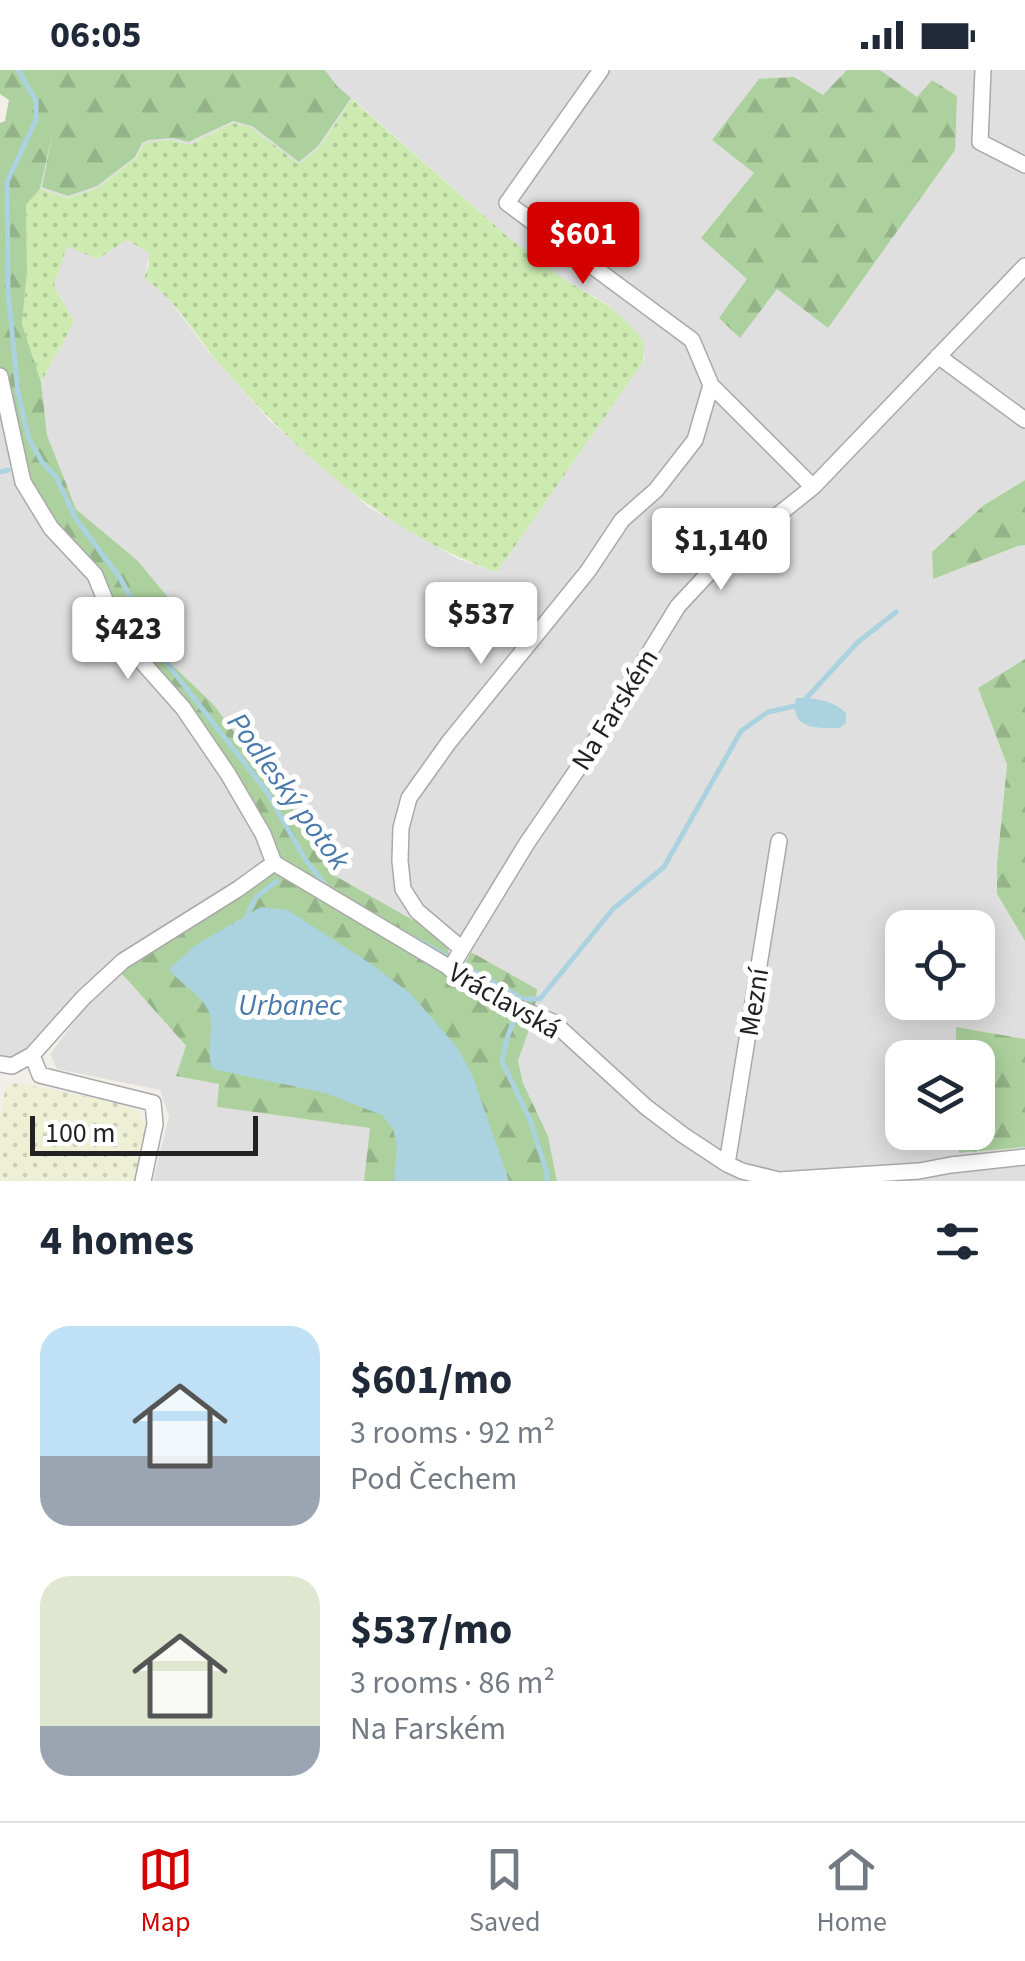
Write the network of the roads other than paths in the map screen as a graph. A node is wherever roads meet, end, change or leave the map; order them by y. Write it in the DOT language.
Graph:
graph roads {
  1 [pos="601,70"];
  2 [pos="983,70"];
  3 [pos="1025,165"];
  4 [pos="1025,266"];
  5 [pos="938,356"];
  6 [pos="0,376"];
  7 [pos="710,385"];
  8 [pos="1025,420"];
  9 [pos="813,487"];
  10 [pos="779,840"];
  11 [pos="274,863"];
  12 [pos="455,960"];
  13 [pos="32,1054"];
  14 [pos="0,1064"];
  15 [pos="1025,1158"];
  16 [pos="727,1164"];
  17 [pos="143,1181"];
  1 -- 7 [label="street"];
  2 -- 3 [label="street"];
  4 -- 5 [label="street, Na Farském"];
  5 -- 8 [label="street"];
  5 -- 9 [label="street, Na Farském"];
  6 -- 11 [label="street"];
  7 -- 9 [label="street"];
  7 -- 12 [label="street"];
  9 -- 12 [label="street, Na Farském"];
  10 -- 16 [label="street, Mezní"];
  11 -- 12 [label="street, Vráclavská"];
  11 -- 13 [label="street"];
  12 -- 16 [label="street, Vráclavská"];
  13 -- 14 [label="street"];
  13 -- 17 [label="street"];
  15 -- 16 [label="street, Vráclavská"];
}
